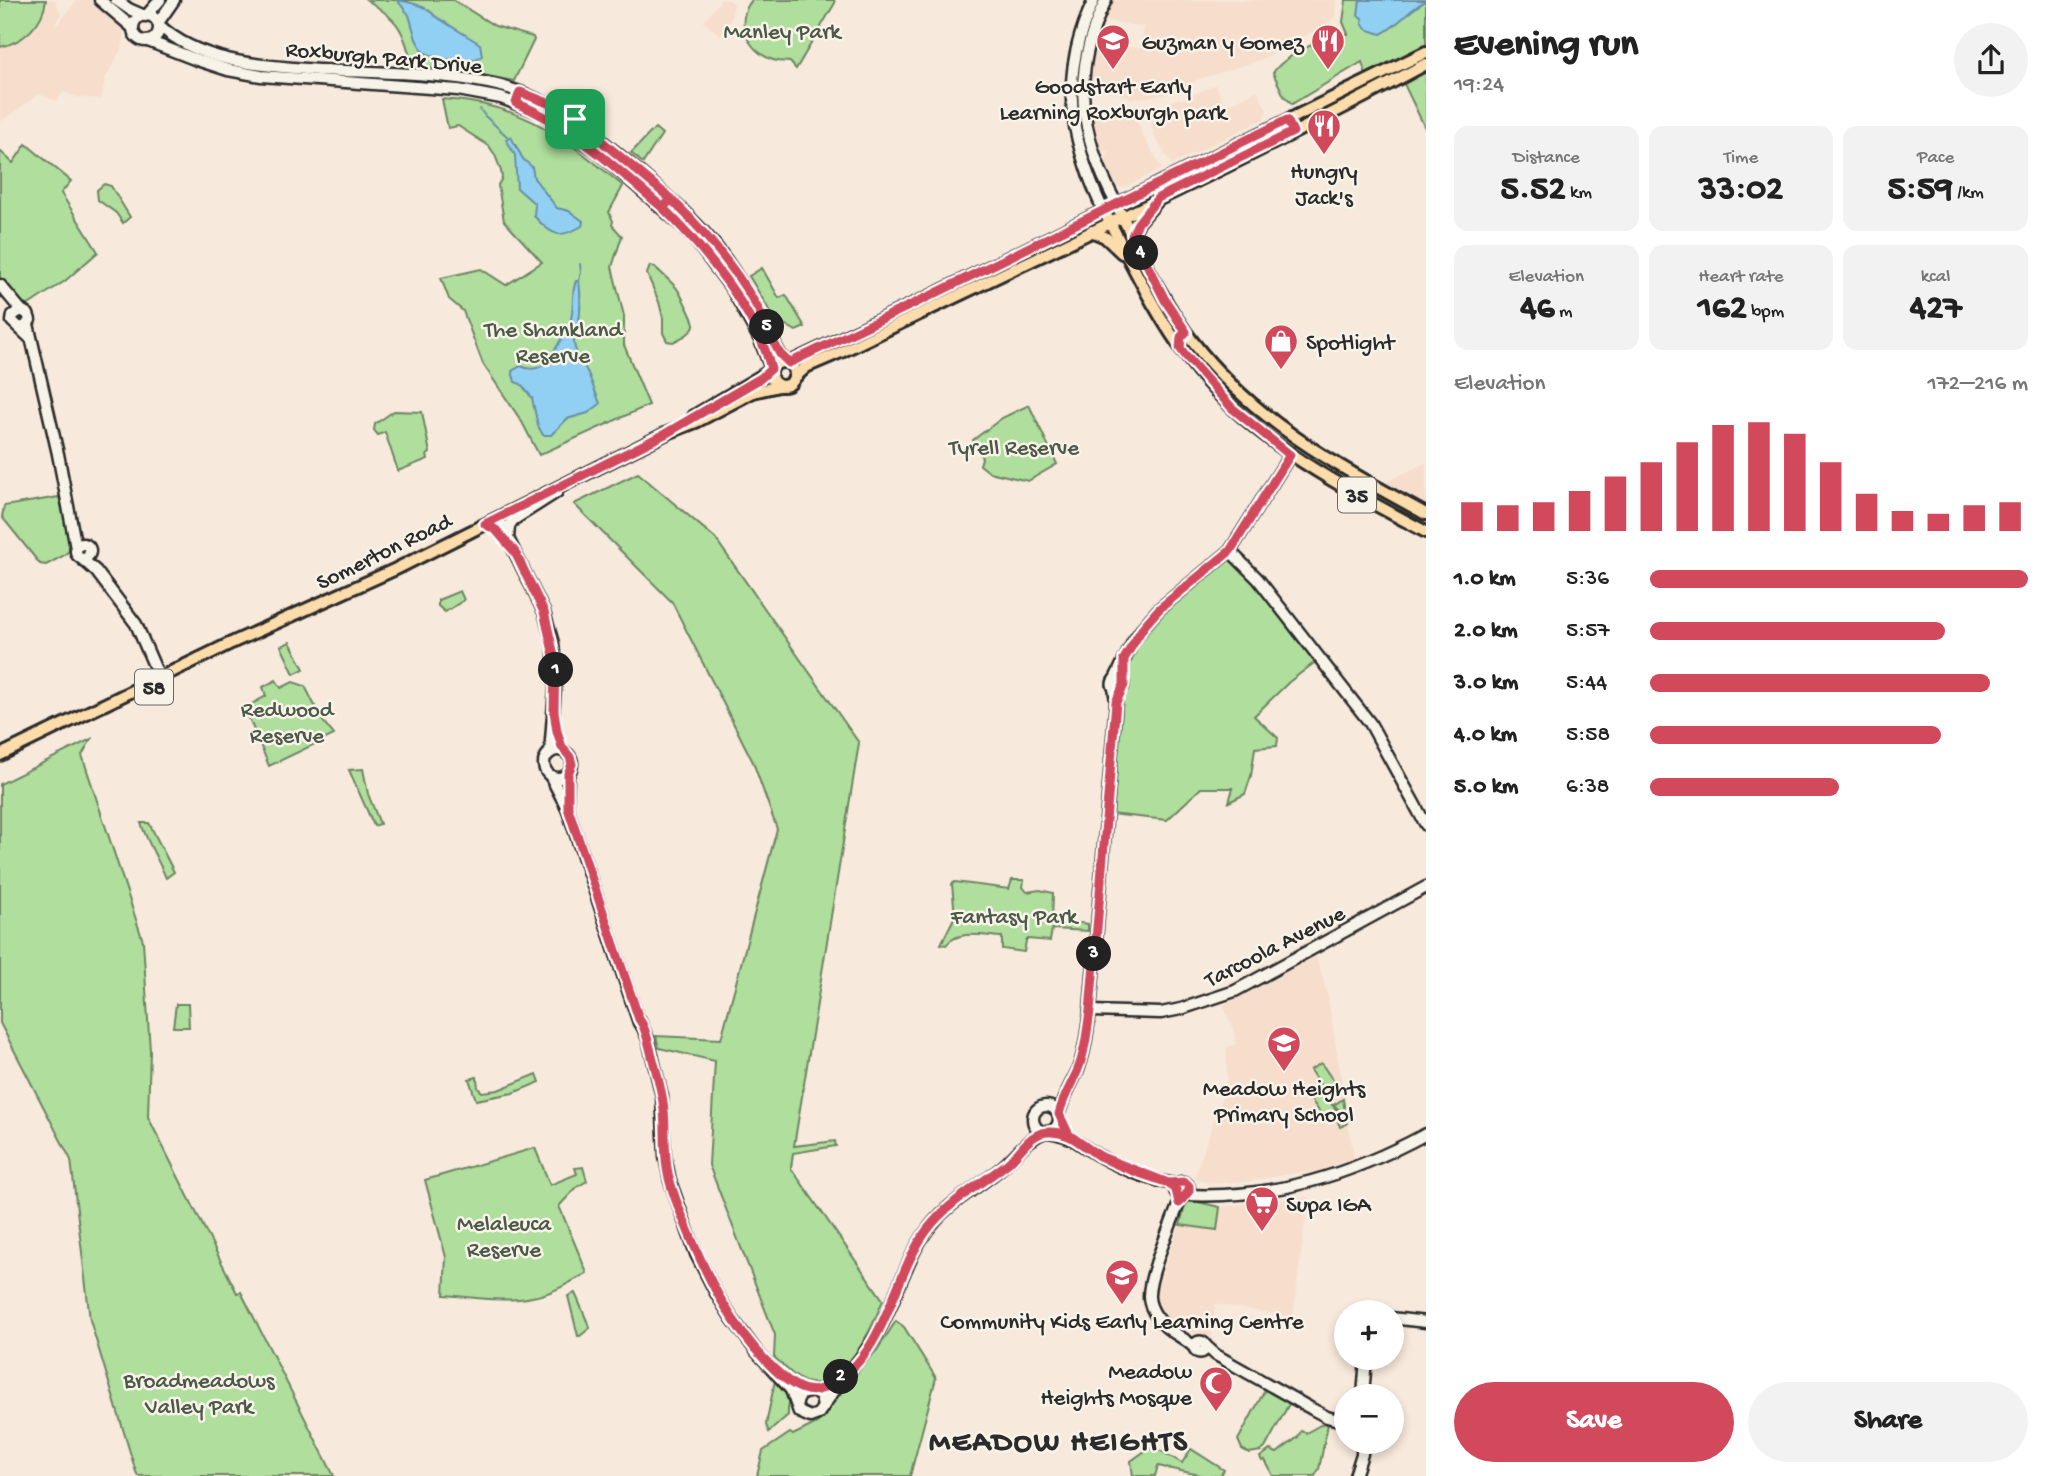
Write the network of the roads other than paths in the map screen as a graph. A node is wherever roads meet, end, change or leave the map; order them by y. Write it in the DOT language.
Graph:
graph roads {
  1 [pos="100,0"];
  2 [pos="116,0"];
  3 [pos="160,0"];
  4 [pos="174,0"];
  5 [pos="1094,0"];
  6 [pos="1106,0"];
  7 [pos="146,15"];
  8 [pos="158,24"];
  9 [pos="133,27"];
  10 [pos="148,41"];
  11 [pos="1426,52"];
  12 [pos="1426,64"];
  13 [pos="289,68"];
  14 [pos="288,79"];
  15 [pos="520,92"];
  16 [pos="516,103"];
  17 [pos="1283,122"];
  18 [pos="1289,134"];
  19 [pos="1158,198"];
  20 [pos="671,199"];
  21 [pos="1116,203"];
  22 [pos="663,208"];
  23 [pos="1103,210"];
  24 [pos="1122,216"];
  25 [pos="1110,222"];
  26 [pos="1091,231"];
  27 [pos="1132,235"];
  28 [pos="722,254"];
  29 [pos="712,261"];
  30 [pos="1131,263"];
  31 [pos="0,285"];
  32 [pos="0,294"];
  33 [pos="17,313"];
  34 [pos="25,326"];
  35 [pos="1186,332"];
  36 [pos="1180,348"];
  37 [pos="788,363"];
  38 [pos="771,370"];
  39 [pos="794,378"];
  40 [pos="779,386"];
  41 [pos="665,434"];
  42 [pos="1290,455"];
  43 [pos="577,478"];
  44 [pos="1426,514"];
  45 [pos="498,518"];
  46 [pos="485,524"];
  47 [pos="1426,532"];
  48 [pos="509,540"];
  49 [pos="1230,551"];
  50 [pos="515,552"];
  51 [pos="307,610"];
  52 [pos="146,642"];
  53 [pos="154,667"];
  54 [pos="175,670"];
  55 [pos="160,681"];
  56 [pos="98,708"];
  57 [pos="554,711"];
  58 [pos="550,752"];
  59 [pos="565,752"];
  60 [pos="0,755"];
  61 [pos="0,762"];
  62 [pos="568,774"];
  63 [pos="551,777"];
  64 [pos="568,808"];
  65 [pos="1426,825"];
  66 [pos="1426,887"];
  67 [pos="1090,1011"];
  68 [pos="1064,1096"];
  69 [pos="1048,1105"];
  70 [pos="1059,1115"];
  71 [pos="1033,1121"];
  72 [pos="1047,1132"];
  73 [pos="1426,1134"];
  74 [pos="1069,1135"];
  75 [pos="1032,1137"];
  76 [pos="1180,1191"];
  77 [pos="1404,1319"];
  78 [pos="1426,1322"];
  79 [pos="778,1374"];
  80 [pos="845,1374"];
  81 [pos="811,1391"];
  82 [pos="797,1402"];
  83 [pos="823,1407"];
  84 [pos="1334,1419"];
  85 [pos="1360,1454"];
  86 [pos="1355,1476"];
  1 -- 9 [label="street"];
  2 -- 7 [label="street"];
  3 -- 7 [label="street"];
  4 -- 8 [label="street"];
  5 -- 23 [label="street"];
  6 -- 21 [label="street"];
  7 -- 8 [label="street"];
  7 -- 9 [label="street"];
  8 -- 10 [label="street"];
  8 -- 13 [label="street, Roxburgh Park Drive"];
  9 -- 10 [label="street"];
  10 -- 14 [label="street, Roxburgh Park Drive"];
  11 -- 17 [label="main road, 58"];
  12 -- 18 [label="main road, 58"];
  13 -- 14 [label="street"];
  13 -- 15 [label="street, Roxburgh Park Drive"];
  14 -- 16 [label="street, Roxburgh Park Drive"];
  15 -- 16 [label="street"];
  15 -- 20 [label="street, Roxburgh Park Drive"];
  16 -- 22 [label="street, Roxburgh Park Drive"];
  17 -- 18 [label="main road"];
  17 -- 21 [label="main road, 58"];
  18 -- 19 [label="main road, 58"];
  19 -- 24 [label="main road, 58"];
  19 -- 27 [label="main road"];
  20 -- 22 [label="street"];
  20 -- 28 [label="street, Roxburgh Park Drive"];
  21 -- 23 [label="main road, 58"];
  21 -- 24 [label="main road, 35"];
  22 -- 29 [label="street, Roxburgh Park Drive"];
  23 -- 25 [label="main road, 35"];
  23 -- 37 [label="main road, 58"];
  24 -- 25 [label="main road, 58"];
  24 -- 27 [label="main road, 35"];
  25 -- 26 [label="main road, 58"];
  25 -- 30 [label="main road, 35"];
  26 -- 30 [label="main road"];
  26 -- 39 [label="main road, 58"];
  27 -- 35 [label="main road, 35"];
  28 -- 29 [label="street"];
  28 -- 37 [label="street, Roxburgh Park Drive"];
  29 -- 38 [label="street, Roxburgh Park Drive"];
  30 -- 36 [label="main road, 35"];
  31 -- 33 [label="street"];
  32 -- 33 [label="street"];
  33 -- 34 [label="street"];
  33 -- 34 [label="street"];
  34 -- 52 [label="street"];
  35 -- 36 [label="main road"];
  35 -- 44 [label="main road, 35"];
  36 -- 42 [label="main road, 35"];
  37 -- 38 [label="main road, 58"];
  37 -- 39 [label="main road"];
  38 -- 40 [label="main road"];
  38 -- 41 [label="main road, Somerton Road / 58"];
  39 -- 40 [label="main road, 58"];
  40 -- 41 [label="main road, Somerton Road / 58"];
  41 -- 43 [label="main road, Somerton Road / 58"];
  42 -- 47 [label="main road, 35"];
  42 -- 49 [label="street"];
  43 -- 45 [label="main road, Somerton Road / 58"];
  43 -- 48 [label="street"];
  45 -- 46 [label="main road, Somerton Road / 58"];
  45 -- 48 [label="street"];
  46 -- 50 [label="street"];
  46 -- 51 [label="main road, Somerton Road / 58"];
  48 -- 50 [label="street"];
  49 -- 65 [label="street"];
  49 -- 67 [label="street"];
  50 -- 57 [label="street"];
  51 -- 54 [label="main road, Somerton Road / 58"];
  51 -- 55 [label="main road, Somerton Road / 58"];
  52 -- 53 [label="street"];
  52 -- 54 [label="street"];
  53 -- 55 [label="street"];
  53 -- 56 [label="street"];
  54 -- 55 [label="main road, Somerton Road / 58"];
  55 -- 56 [label="main road, Somerton Road / 58"];
  55 -- 61 [label="main road, Somerton Road / 58"];
  56 -- 60 [label="main road, Somerton Road / 58"];
  57 -- 58 [label="street"];
  57 -- 59 [label="street"];
  58 -- 59 [label="street"];
  58 -- 63 [label="street"];
  59 -- 62 [label="street"];
  62 -- 63 [label="street"];
  62 -- 64 [label="street"];
  63 -- 64 [label="street"];
  64 -- 79 [label="street"];
  66 -- 67 [label="street, Tarcoola Avenue"];
  67 -- 68 [label="street"];
  68 -- 69 [label="street"];
  68 -- 70 [label="street"];
  69 -- 70 [label="street"];
  69 -- 71 [label="street"];
  70 -- 72 [label="street"];
  70 -- 74 [label="street"];
  71 -- 72 [label="street"];
  71 -- 75 [label="street"];
  72 -- 74 [label="street"];
  72 -- 75 [label="street"];
  73 -- 76 [label="street"];
  74 -- 76 [label="street"];
  75 -- 80 [label="street"];
  76 -- 84 [label="street"];
  77 -- 78 [label="street"];
  79 -- 81 [label="street"];
  79 -- 82 [label="street"];
  80 -- 81 [label="street"];
  80 -- 83 [label="street"];
  81 -- 82 [label="street"];
  81 -- 83 [label="street"];
  82 -- 83 [label="street"];
  85 -- 86 [label="street"];
}
